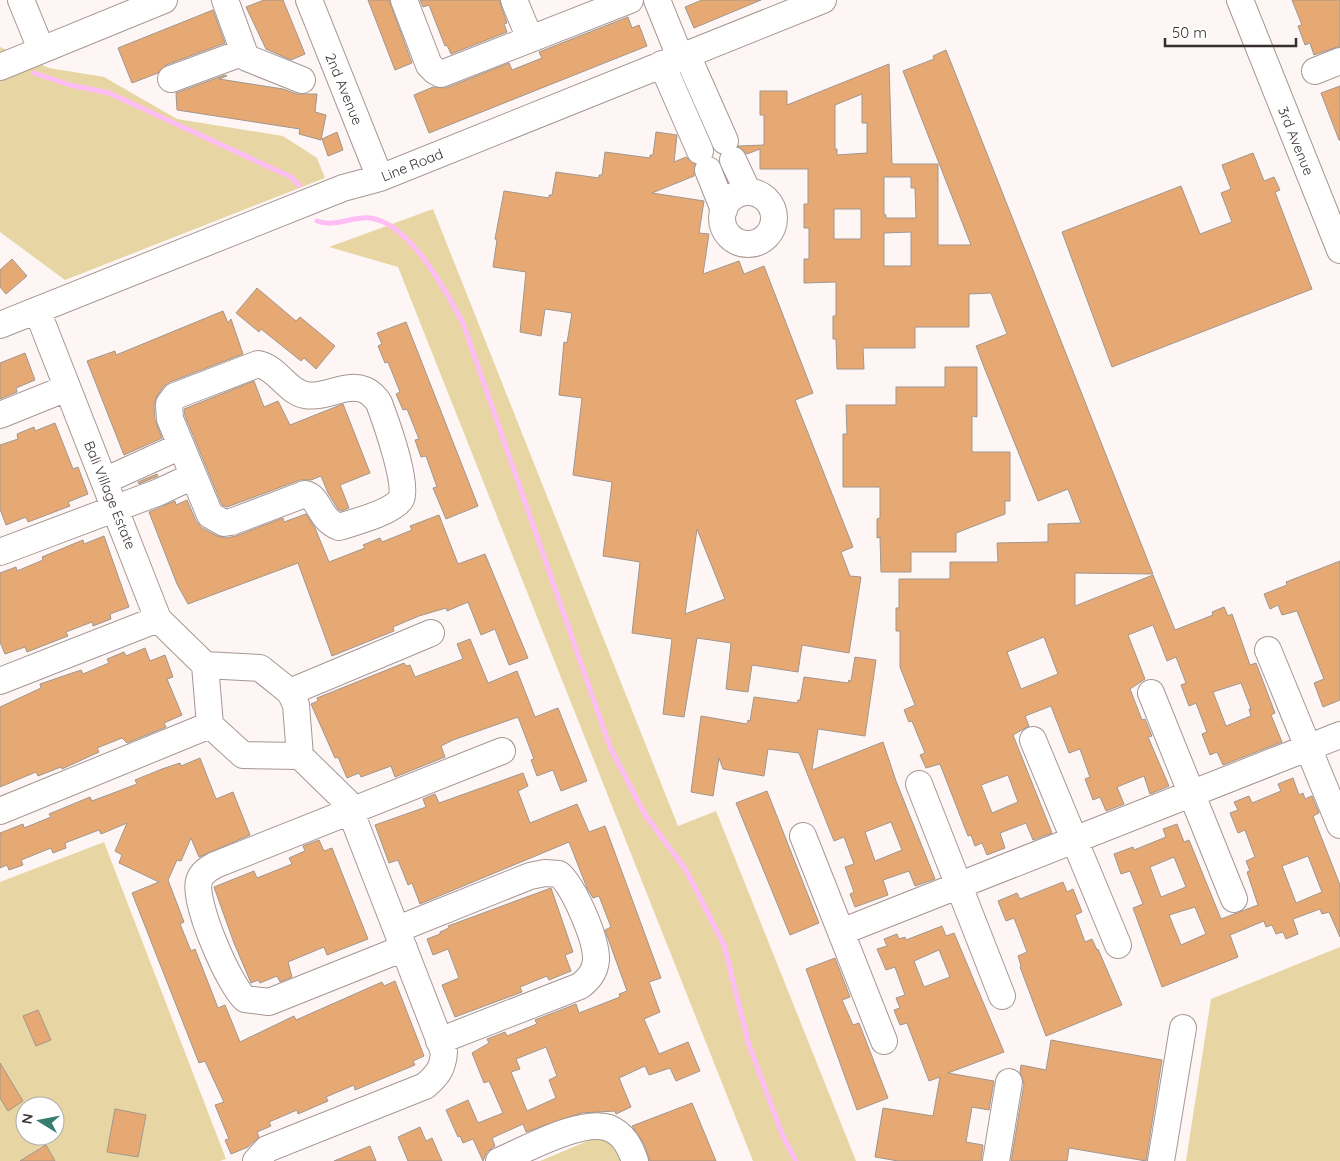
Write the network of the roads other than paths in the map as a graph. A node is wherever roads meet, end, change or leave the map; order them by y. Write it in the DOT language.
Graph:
graph roads {
  1 [pos="21,0"];
  2 [pos="164,0"];
  3 [pos="226,0"];
  4 [pos="309,0"];
  5 [pos="404,0"];
  6 [pos="514,0"];
  7 [pos="630,0"];
  8 [pos="657,0"];
  9 [pos="823,0"];
  10 [pos="1240,0"];
  11 [pos="1250,0"];
  12 [pos="1252,32"];
  13 [pos="530,39"];
  14 [pos="41,50"];
  15 [pos="244,52"];
  16 [pos="676,59"];
  17 [pos="1340,61"];
  18 [pos="0,67"];
  19 [pos="1315,71"];
  20 [pos="171,78"];
  21 [pos="302,80"];
  22 [pos="380,178"];
  23 [pos="748,192"];
  24 [pos="724,210"];
  25 [pos="1340,250"];
  26 [pos="36,310"];
  27 [pos="0,325"];
  28 [pos="67,388"];
  29 [pos="0,415"];
  30 [pos="181,446"];
  31 [pos="193,476"];
  32 [pos="104,481"];
  33 [pos="114,507"];
  34 [pos="0,552"];
  35 [pos="158,619"];
  36 [pos="431,634"];
  37 [pos="1268,650"];
  38 [pos="205,665"];
  39 [pos="0,681"];
  40 [pos="290,692"];
  41 [pos="1151,693"];
  42 [pos="210,724"];
  43 [pos="1340,735"];
  44 [pos="1033,740"];
  45 [pos="1308,748"];
  46 [pos="502,751"];
  47 [pos="300,756"];
  48 [pos="919,784"];
  49 [pos="1192,795"];
  50 [pos="0,810"];
  51 [pos="350,810"];
  52 [pos="1340,825"];
  53 [pos="803,836"];
  54 [pos="1074,840"];
  55 [pos="958,885"];
  56 [pos="1234,899"];
  57 [pos="841,932"];
  58 [pos="401,938"];
  59 [pos="1118,945"];
  60 [pos="1002,996"];
  61 [pos="1183,1028"];
  62 [pos="439,1041"];
  63 [pos="884,1041"];
  64 [pos="1009,1082"];
  65 [pos="256,1161"];
  66 [pos="499,1161"];
  67 [pos="635,1161"];
  68 [pos="996,1161"];
  69 [pos="1161,1161"];
  1 -- 14 [label="street"];
  2 -- 14 [label="street"];
  3 -- 15 [label="street"];
  4 -- 22 [label="street, 2nd Avenue"];
  5 -- 13 [label="street"];
  6 -- 13 [label="street"];
  7 -- 13 [label="street"];
  8 -- 16 [label="street"];
  9 -- 16 [label="street, Line Road"];
  10 -- 12 [label="street, 3rd Avenue"];
  11 -- 12 [label="street, 3rd Avenue"];
  12 -- 25 [label="street, 3rd Avenue"];
  14 -- 18 [label="street"];
  15 -- 20 [label="street"];
  15 -- 21 [label="street"];
  16 -- 22 [label="street, Line Road"];
  16 -- 23 [label="street"];
  16 -- 24 [label="street"];
  17 -- 19 [label="street"];
  22 -- 26 [label="street, Line Road"];
  23 -- 24 [label="street"];
  23 -- 24 [label="street"];
  26 -- 27 [label="street, Line Road"];
  26 -- 28 [label="street, Bali Village Estate"];
  28 -- 29 [label="street"];
  28 -- 32 [label="street, Bali Village Estate"];
  30 -- 31 [label="street"];
  30 -- 31 [label="street"];
  30 -- 32 [label="street"];
  31 -- 33 [label="street"];
  32 -- 33 [label="street, Bali Village Estate"];
  33 -- 34 [label="street"];
  33 -- 35 [label="street, Bali Village Estate"];
  35 -- 38 [label="street, Bali Village Estate"];
  35 -- 39 [label="street"];
  36 -- 40 [label="street"];
  37 -- 45 [label="street"];
  38 -- 40 [label="street"];
  38 -- 42 [label="street"];
  40 -- 47 [label="street"];
  41 -- 49 [label="street"];
  42 -- 47 [label="street"];
  42 -- 50 [label="street"];
  43 -- 45 [label="street"];
  44 -- 54 [label="street"];
  45 -- 49 [label="street"];
  45 -- 52 [label="street"];
  46 -- 51 [label="street"];
  47 -- 51 [label="street"];
  48 -- 55 [label="street"];
  49 -- 54 [label="street"];
  49 -- 56 [label="street"];
  51 -- 58 [label="street"];
  51 -- 58 [label="street"];
  53 -- 57 [label="street"];
  54 -- 55 [label="street"];
  54 -- 59 [label="street"];
  55 -- 57 [label="street"];
  55 -- 60 [label="street"];
  57 -- 63 [label="street"];
  58 -- 62 [label="street"];
  58 -- 62 [label="street"];
  61 -- 69 [label="street"];
  62 -- 65 [label="street"];
  64 -- 68 [label="street"];
  66 -- 67 [label="street"];
}
